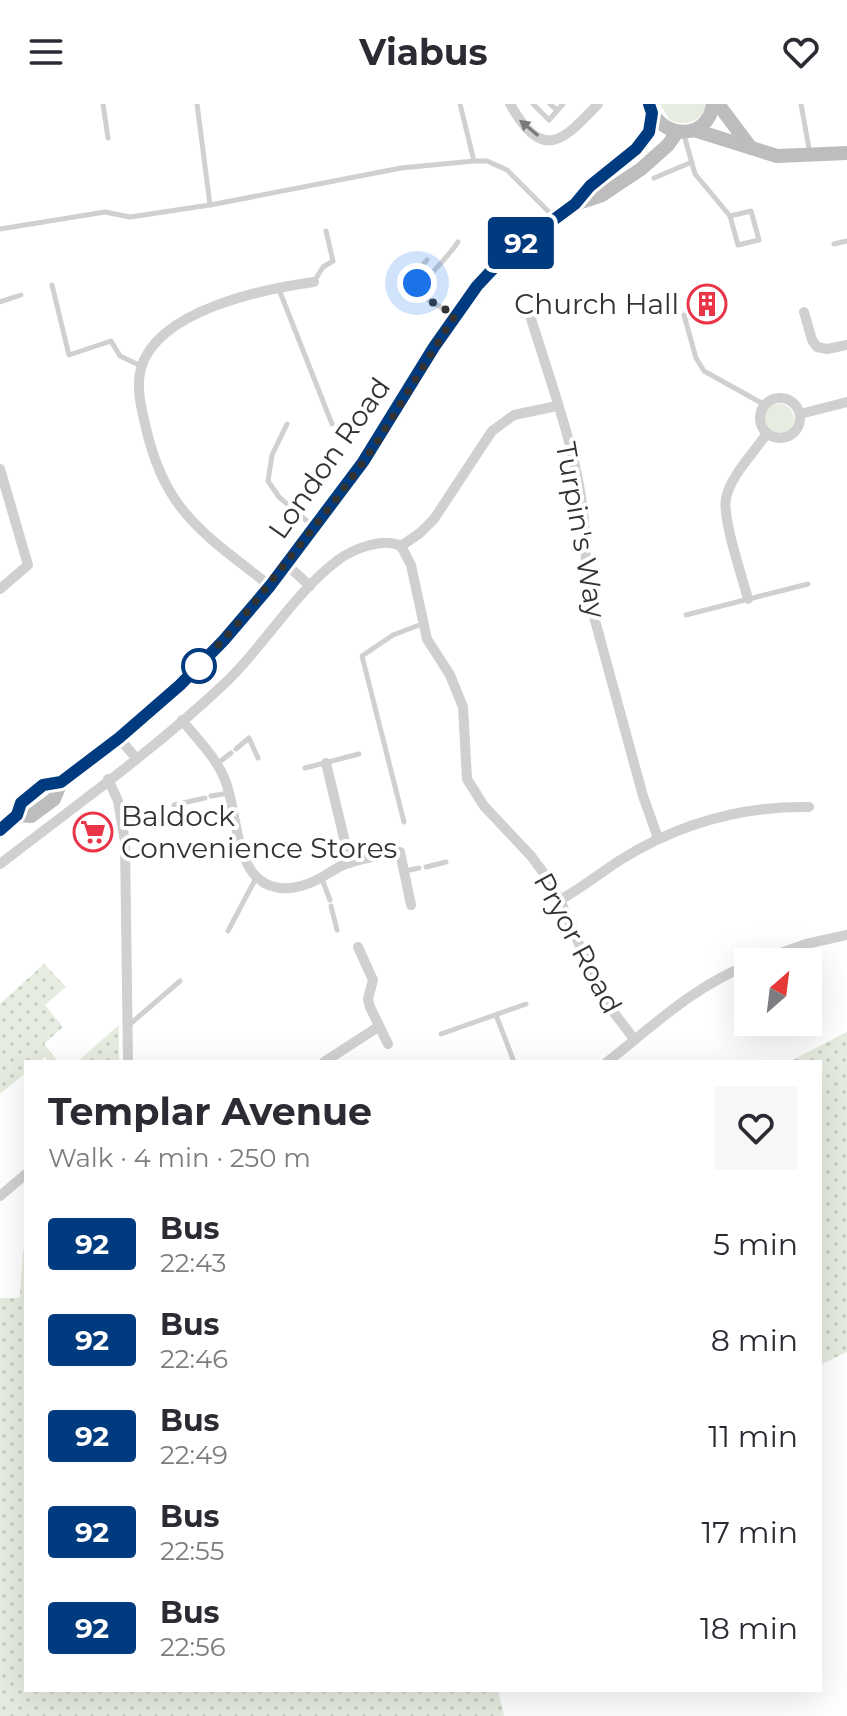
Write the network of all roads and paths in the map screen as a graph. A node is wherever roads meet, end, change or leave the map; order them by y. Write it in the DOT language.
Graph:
graph roads {
  1 [pos="103,104"];
  2 [pos="197,104"];
  3 [pos="460,104"];
  4 [pos="510,104"];
  5 [pos="533,104"];
  6 [pos="550,104"];
  7 [pos="563,104"];
  8 [pos="598,104"];
  9 [pos="716,104"];
  10 [pos="801,104"];
  11 [pos="650,108"];
  12 [pos="557,110"];
  13 [pos="685,131"];
  14 [pos="108,138"];
  15 [pos="752,148"];
  16 [pos="847,153"];
  17 [pos="810,155"];
  18 [pos="474,161"];
  19 [pos="692,162"];
  20 [pos="654,178"];
  21 [pos="575,204"];
  22 [pos="210,205"];
  23 [pos="730,216"];
  24 [pos="554,217"];
  25 [pos="0,229"];
  26 [pos="326,231"];
  27 [pos="847,241"];
  28 [pos="458,242"];
  29 [pos="834,244"];
  30 [pos="427,260"];
  31 [pos="314,282"];
  32 [pos="52,285"];
  33 [pos="278,287"];
  34 [pos="422,290"];
  35 [pos="21,295"];
  36 [pos="0,302"];
  37 [pos="804,312"];
  38 [pos="455,315"];
  39 [pos="530,315"];
  40 [pos="684,315"];
  41 [pos="847,345"];
  42 [pos="142,366"];
  43 [pos="847,402"];
  44 [pos="765,405"];
  45 [pos="557,406"];
  46 [pos="800,414"];
  47 [pos="287,424"];
  48 [pos="332,424"];
  49 [pos="767,433"];
  50 [pos="0,469"];
  51 [pos="315,527"];
  52 [pos="401,546"];
  53 [pos="286,564"];
  54 [pos="808,584"];
  55 [pos="270,586"];
  56 [pos="310,586"];
  57 [pos="0,589"];
  58 [pos="748,599"];
  59 [pos="686,615"];
  60 [pos="422,624"];
  61 [pos="182,720"];
  62 [pos="119,738"];
  63 [pos="359,754"];
  64 [pos="135,757"];
  65 [pos="258,758"];
  66 [pos="326,763"];
  67 [pos="217,765"];
  68 [pos="305,768"];
  69 [pos="108,779"];
  70 [pos="229,793"];
  71 [pos="174,805"];
  72 [pos="809,807"];
  73 [pos="404,822"];
  74 [pos="0,830"];
  75 [pos="658,838"];
  76 [pos="446,862"];
  77 [pos="350,863"];
  78 [pos="0,864"];
  79 [pos="405,871"];
  80 [pos="256,877"];
  81 [pos="322,879"];
  82 [pos="560,900"];
  83 [pos="411,905"];
  84 [pos="337,930"];
  85 [pos="228,931"];
  86 [pos="847,935"];
  87 [pos="358,947"];
  88 [pos="795,948"];
  89 [pos="734,972"];
  90 [pos="180,981"];
  91 [pos="526,1004"];
  92 [pos="496,1015"];
  93 [pos="127,1026"];
  94 [pos="378,1027"];
  95 [pos="441,1034"];
  96 [pos="634,1039"];
  97 [pos="388,1044"];
  98 [pos="128,1060"];
  99 [pos="327,1060"];
  100 [pos="513,1060"];
  101 [pos="609,1060"];
  102 [pos="24,1176"];
  103 [pos="0,1196"];
  1 -- 14 [label="lane"];
  2 -- 22 [label="lane"];
  3 -- 18 [label="lane"];
  8 -- 4 [label="street, one-way"];
  5 -- 12 [label="lane"];
  6 -- 12 [label="lane"];
  7 -- 12 [label="lane"];
  9 -- 13 [label="main road, London Road"];
  9 -- 15 [label="main road"];
  10 -- 17 [label="lane"];
  11 -- 13 [label="main road"];
  11 -- 21 [label="main road, London Road"];
  13 -- 15 [label="main road"];
  13 -- 19 [label="lane"];
  13 -- 21 [label="main road, London Road"];
  15 -- 17 [label="main road"];
  16 -- 17 [label="main road"];
  18 -- 22 [label="lane"];
  18 -- 24 [label="lane"];
  19 -- 20 [label="lane"];
  19 -- 23 [label="lane"];
  21 -- 24 [label="main road, London Road"];
  22 -- 25 [label="lane"];
  23 -- 23 [label="lane"];
  24 -- 38 [label="main road, London Road"];
  26 -- 31 [label="lane"];
  27 -- 29 [label="lane"];
  28 -- 34 [label="lane"];
  30 -- 34 [label="lane"];
  31 -- 33 [label="street"];
  32 -- 42 [label="lane"];
  33 -- 42 [label="street"];
  33 -- 48 [label="lane"];
  34 -- 38 [label="lane"];
  35 -- 36 [label="lane"];
  37 -- 41 [label="street"];
  38 -- 51 [label="main road, London Road"];
  39 -- 45 [label="street, Turpin's Way"];
  40 -- 44 [label="lane"];
  42 -- 55 [label="street"];
  43 -- 46 [label="street"];
  44 -- 46 [label="street"];
  44 -- 49 [label="street"];
  45 -- 52 [label="street"];
  45 -- 75 [label="street, Turpin's Way"];
  46 -- 49 [label="street"];
  47 -- 51 [label="lane"];
  49 -- 58 [label="street"];
  50 -- 57 [label="street"];
  51 -- 53 [label="main road, London Road"];
  52 -- 56 [label="street"];
  52 -- 60 [label="street, Pryor Road"];
  53 -- 55 [label="main road, London Road"];
  53 -- 56 [label="street"];
  54 -- 58 [label="lane"];
  55 -- 62 [label="main road, London Road"];
  56 -- 61 [label="street"];
  58 -- 59 [label="lane"];
  60 -- 73 [label="lane"];
  60 -- 82 [label="street, Pryor Road"];
  61 -- 64 [label="street"];
  61 -- 67 [label="street"];
  62 -- 64 [label="street"];
  62 -- 74 [label="main road, London Road"];
  63 -- 66 [label="lane"];
  64 -- 69 [label="street"];
  65 -- 67 [label="lane"];
  66 -- 68 [label="lane"];
  66 -- 77 [label="street"];
  67 -- 70 [label="street"];
  69 -- 78 [label="street"];
  69 -- 93 [label="street"];
  70 -- 71 [label="lane"];
  70 -- 80 [label="street"];
  72 -- 75 [label="street"];
  75 -- 82 [label="street"];
  76 -- 79 [label="lane"];
  77 -- 79 [label="street"];
  77 -- 81 [label="street"];
  79 -- 83 [label="street"];
  80 -- 81 [label="street"];
  80 -- 85 [label="lane"];
  81 -- 84 [label="lane"];
  82 -- 96 [label="street, Pryor Road"];
  86 -- 88 [label="street"];
  87 -- 94 [label="street"];
  89 -- 96 [label="street"];
  90 -- 93 [label="lane"];
  91 -- 92 [label="lane"];
  92 -- 95 [label="lane"];
  92 -- 100 [label="lane"];
  93 -- 98 [label="street"];
  94 -- 97 [label="street"];
  94 -- 99 [label="street"];
  96 -- 101 [label="street"];
  102 -- 103 [label="street"];
}
